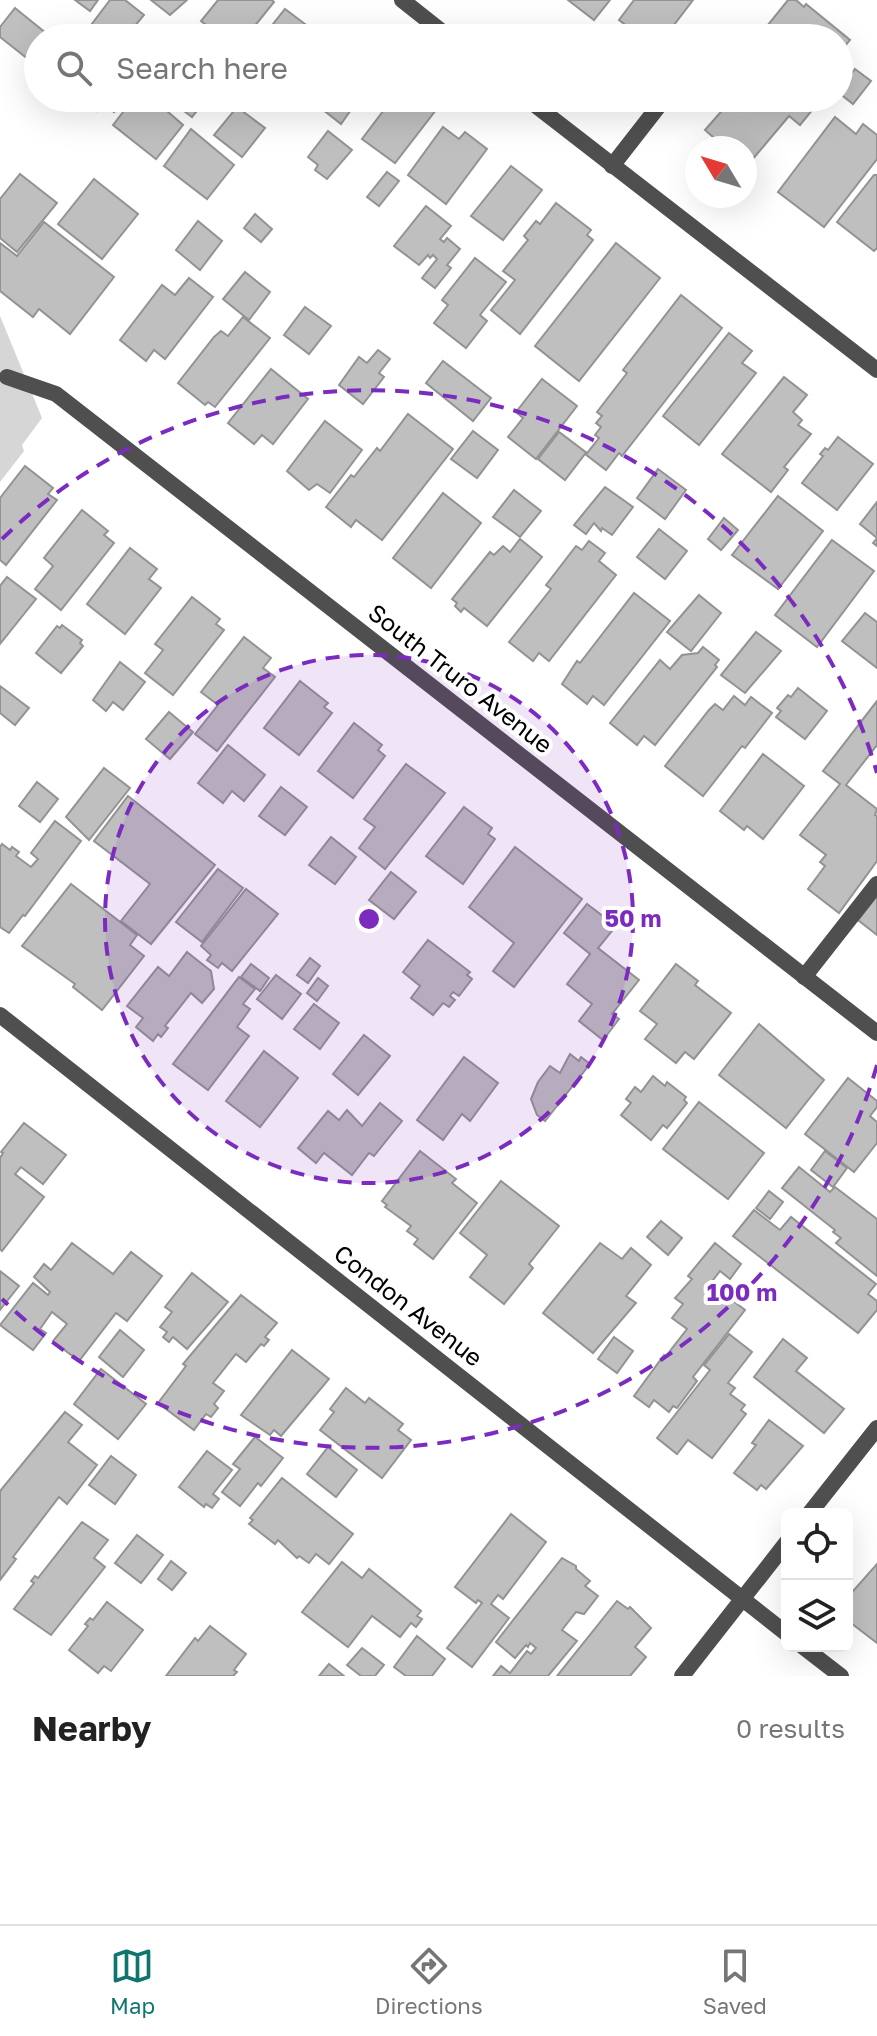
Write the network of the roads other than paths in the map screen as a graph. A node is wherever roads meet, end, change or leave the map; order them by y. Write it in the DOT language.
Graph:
graph roads {
  1 [pos="402,0"];
  2 [pos="432,24"];
  3 [pos="544,112"];
  4 [pos="654,112"];
  5 [pos="612,166"];
  6 [pos="877,370"];
  7 [pos="7,377"];
  8 [pos="877,884"];
  9 [pos="804,977"];
  10 [pos="0,1015"];
  11 [pos="877,1033"];
  12 [pos="877,1428"];
  13 [pos="814,1508"];
  14 [pos="781,1550"];
  15 [pos="742,1600"];
  16 [pos="781,1629"];
  17 [pos="810,1652"];
  18 [pos="682,1676"];
  19 [pos="841,1676"];
  1 -- 2 [label="street"];
  3 -- 5 [label="street"];
  4 -- 5 [label="street"];
  5 -- 6 [label="street"];
  7 -- 9 [label="street, South Truro Avenue"];
  8 -- 9 [label="street"];
  9 -- 11 [label="street, South Truro Avenue"];
  10 -- 15 [label="street, Condon Avenue"];
  12 -- 13 [label="street"];
  14 -- 15 [label="street"];
  15 -- 16 [label="street, Condon Avenue"];
  15 -- 18 [label="street"];
  17 -- 19 [label="street"];
}
